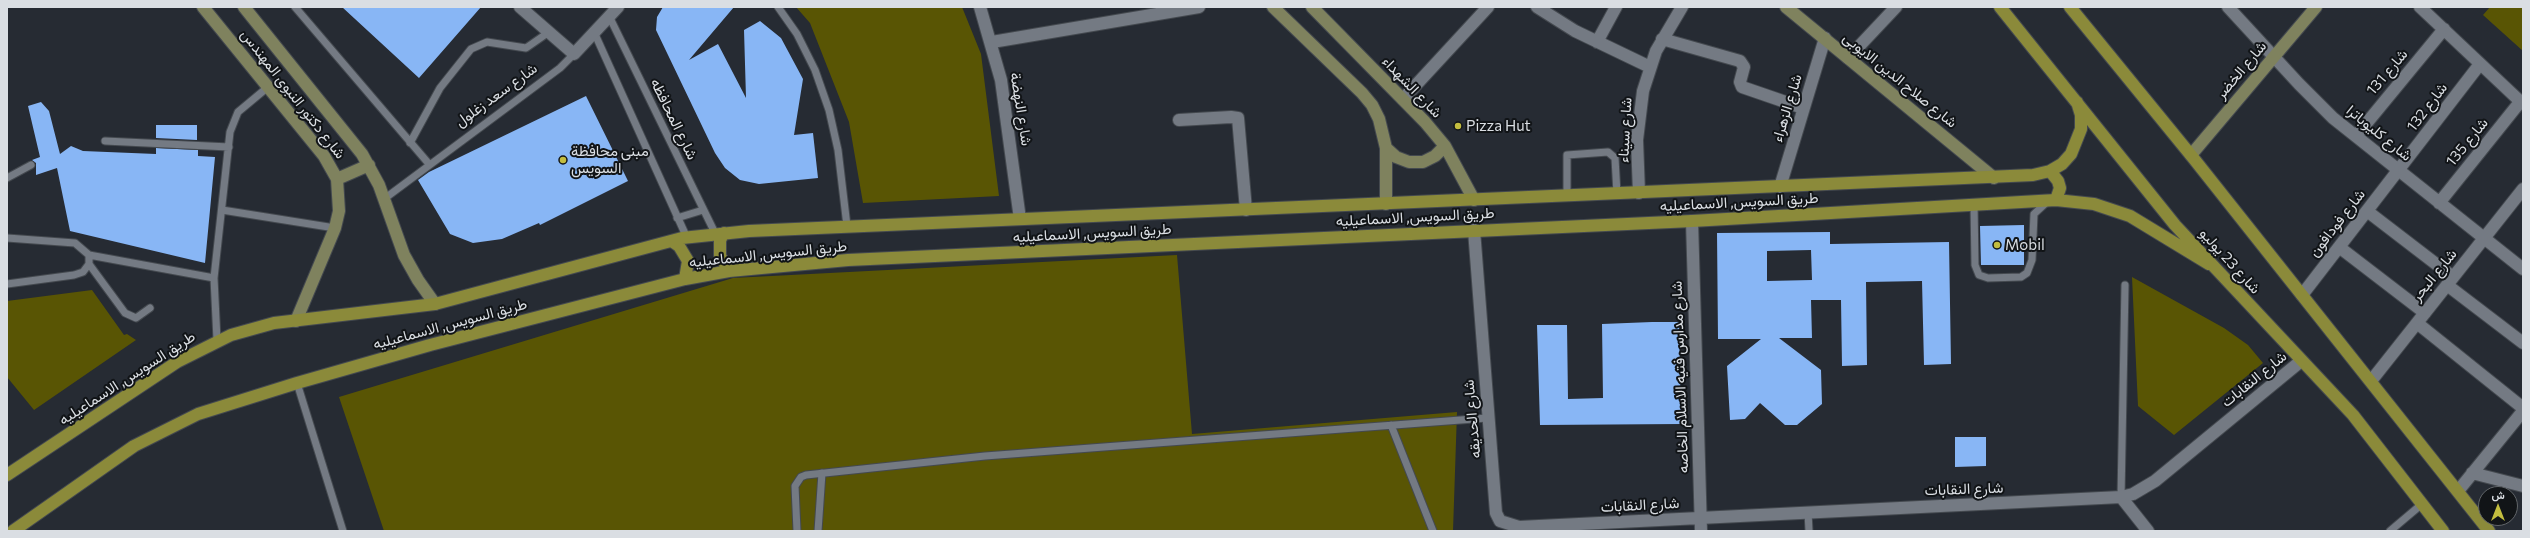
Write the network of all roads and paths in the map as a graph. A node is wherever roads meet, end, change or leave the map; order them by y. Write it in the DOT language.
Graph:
graph roads {
  1 [pos="203,7"];
  2 [pos="244,7"];
  3 [pos="295,7"];
  4 [pos="520,7"];
  5 [pos="618,7"];
  6 [pos="778,7"];
  7 [pos="980,7"];
  8 [pos="1199,7"];
  9 [pos="1274,7"];
  10 [pos="1312,7"];
  11 [pos="1488,7"];
  12 [pos="1537,7"];
  13 [pos="1616,7"];
  14 [pos="1682,7"];
  15 [pos="1786,7"];
  16 [pos="1896,7"];
  17 [pos="2000,7"];
  18 [pos="2070,7"];
  19 [pos="2228,7"];
  20 [pos="2316,7"];
  21 [pos="2420,7"];
  22 [pos="609,16"];
  23 [pos="2444,29"];
  24 [pos="549,32"];
  25 [pos="594,32"];
  26 [pos="1825,38"];
  27 [pos="1662,39"];
  28 [pos="992,42"];
  29 [pos="1597,42"];
  30 [pos="574,54"];
  31 [pos="2274,57"];
  32 [pos="1848,58"];
  33 [pos="2480,64"];
  34 [pos="1650,67"];
  35 [pos="268,87"];
  36 [pos="1403,99"];
  37 [pos="2077,102"];
  38 [pos="2522,103"];
  39 [pos="1803,108"];
  40 [pos="1179,120"];
  41 [pos="2356,136"];
  42 [pos="105,141"];
  43 [pos="410,143"];
  44 [pos="1445,146"];
  45 [pos="229,147"];
  46 [pos="1386,148"];
  47 [pos="2191,155"];
  48 [pos="429,164"];
  49 [pos="31,165"];
  50 [pos="369,165"];
  51 [pos="2398,170"];
  52 [pos="2050,171"];
  53 [pos="7,178"];
  54 [pos="1994,178"];
  55 [pos="337,179"];
  56 [pos="1780,187"];
  57 [pos="1639,193"];
  58 [pos="1617,194"];
  59 [pos="2522,194"];
  60 [pos="1566,195"];
  61 [pos="384,199"];
  62 [pos="1474,200"];
  63 [pos="2056,200"];
  64 [pos="2440,202"];
  65 [pos="1386,204"];
  66 [pos="1974,204"];
  67 [pos="222,210"];
  68 [pos="703,210"];
  69 [pos="1246,210"];
  70 [pos="2367,211"];
  71 [pos="677,218"];
  72 [pos="1020,219"];
  73 [pos="1692,221"];
  74 [pos="847,226"];
  75 [pos="335,228"];
  76 [pos="1474,230"];
  77 [pos="719,233"];
  78 [pos="7,238"];
  79 [pos="687,238"];
  80 [pos="2484,238"];
  81 [pos="672,241"];
  82 [pos="2339,247"];
  83 [pos="89,255"];
  84 [pos="88,264"];
  85 [pos="2209,264"];
  86 [pos="2523,269"];
  87 [pos="729,271"];
  88 [pos="214,278"];
  89 [pos="685,279"];
  90 [pos="2450,281"];
  91 [pos="7,284"];
  92 [pos="2125,286"];
  93 [pos="2302,296"];
  94 [pos="435,304"];
  95 [pos="150,308"];
  96 [pos="2425,313"];
  97 [pos="296,321"];
  98 [pos="2417,323"];
  99 [pos="217,340"];
  100 [pos="2523,342"];
  101 [pos="2301,361"];
  102 [pos="2371,381"];
  103 [pos="296,382"];
  104 [pos="2523,408"];
  105 [pos="2523,411"];
  106 [pos="1487,418"];
  107 [pos="1391,425"];
  108 [pos="822,473"];
  109 [pos="2472,473"];
  110 [pos="7,475"];
  111 [pos="2523,486"];
  112 [pos="2458,491"];
  113 [pos="2121,497"];
  114 [pos="2422,504"];
  115 [pos="1808,512"];
  116 [pos="1700,518"];
  117 [pos="1582,527"];
  118 [pos="13,531"];
  119 [pos="343,531"];
  120 [pos="797,531"];
  121 [pos="818,531"];
  122 [pos="1433,531"];
  123 [pos="1701,531"];
  124 [pos="1809,531"];
  125 [pos="2148,531"];
  126 [pos="2390,531"];
  127 [pos="2443,531"];
  128 [pos="2489,531"];
  1 -- 35 [label="street, شارع دكتور النبوى المهندس"];
  2 -- 50 [label="street"];
  3 -- 43 [label="lane"];
  4 -- 24 [label="street"];
  5 -- 22 [label="street, شارع سعد زغلول"];
  6 -- 74 [label="lane"];
  7 -- 28 [label="street, شارع النهضة"];
  8 -- 28 [label="street"];
  9 -- 46 [label="street"];
  10 -- 36 [label="street, شارع الشهداء"];
  11 -- 36 [label="street"];
  12 -- 29 [label="street"];
  13 -- 29 [label="street"];
  14 -- 27 [label="street, شارع سيناء"];
  15 -- 26 [label="street, شارع صلاح الدين الايوبى"];
  16 -- 32 [label="street"];
  17 -- 37 [label="main road, شارع 23 يوليو"];
  18 -- 47 [label="main road"];
  19 -- 31 [label="street, شارع كليوباترا"];
  20 -- 31 [label="street, شارع الخضر"];
  21 -- 23 [label="street"];
  22 -- 25 [label="street, شارع سعد زغلول"];
  22 -- 68 [label="lane, شارع المحافظه"];
  23 -- 33 [label="street"];
  23 -- 41 [label="street, شارع 131"];
  24 -- 30 [label="street"];
  24 -- 43 [label="lane"];
  25 -- 30 [label="street, شارع سعد زغلول"];
  25 -- 71 [label="lane"];
  26 -- 32 [label="street, شارع صلاح الدين الايوبى"];
  26 -- 39 [label="street, شارع الزهراء"];
  27 -- 34 [label="street, شارع سيناء"];
  27 -- 39 [label="street"];
  28 -- 72 [label="street, شارع النهضة"];
  29 -- 34 [label="street"];
  30 -- 48 [label="lane, شارع سعد زغلول"];
  31 -- 41 [label="street, شارع كليوباترا"];
  31 -- 47 [label="street, شارع الخضر"];
  32 -- 54 [label="street, شارع صلاح الدين الايوبى"];
  33 -- 38 [label="street"];
  33 -- 51 [label="street, شارع 132"];
  34 -- 57 [label="street, شارع سيناء"];
  35 -- 45 [label="lane"];
  35 -- 55 [label="street, شارع دكتور النبوى المهندس"];
  36 -- 44 [label="street, شارع الشهداء"];
  37 -- 52 [label="main road, طريق السويس, الاسماعيليه"];
  37 -- 85 [label="main road, شارع 23 يوليو"];
  38 -- 64 [label="street, شارع 135"];
  39 -- 56 [label="street, شارع الزهراء"];
  40 -- 69 [label="street"];
  41 -- 51 [label="street, شارع كليوباترا"];
  42 -- 45 [label="lane"];
  43 -- 48 [label="lane"];
  44 -- 46 [label="street"];
  44 -- 62 [label="street, شارع الشهداء"];
  45 -- 67 [label="lane"];
  46 -- 65 [label="street"];
  47 -- 93 [label="main road"];
  48 -- 61 [label="lane, شارع سعد زغلول"];
  49 -- 53 [label="lane"];
  50 -- 55 [label="street"];
  50 -- 61 [label="street"];
  51 -- 64 [label="street, شارع كليوباترا"];
  51 -- 70 [label="street, شارع فودافون"];
  52 -- 54 [label="main road, طريق السويس, الاسماعيليه"];
  52 -- 63 [label="main road"];
  54 -- 56 [label="main road, طريق السويس, الاسماعيليه"];
  55 -- 75 [label="street, شارع دكتور النبوى المهندس"];
  56 -- 57 [label="main road, طريق السويس, الاسماعيليه"];
  57 -- 58 [label="main road, طريق السويس, الاسماعيليه"];
  58 -- 60 [label="main road, طريق السويس, الاسماعيليه"];
  58 -- 60 [label="lane"];
  59 -- 80 [label="street, شارع البحر"];
  60 -- 62 [label="main road, طريق السويس, الاسماعيليه"];
  61 -- 94 [label="street"];
  62 -- 65 [label="main road, طريق السويس, الاسماعيليه"];
  63 -- 66 [label="main road, طريق السويس, الاسماعيليه"];
  63 -- 66 [label="lane"];
  63 -- 85 [label="main road, طريق السويس, الاسماعيليه"];
  64 -- 80 [label="street, شارع كليوباترا"];
  65 -- 69 [label="main road, طريق السويس, الاسماعيليه"];
  66 -- 73 [label="main road, طريق السويس, الاسماعيليه"];
  67 -- 75 [label="lane"];
  67 -- 88 [label="lane"];
  68 -- 71 [label="lane"];
  68 -- 77 [label="lane, شارع المحافظه"];
  69 -- 72 [label="main road, طريق السويس, الاسماعيليه"];
  70 -- 82 [label="street, شارع فودافون"];
  70 -- 90 [label="street"];
  71 -- 79 [label="lane"];
  72 -- 74 [label="main road, طريق السويس, الاسماعيليه"];
  73 -- 76 [label="main road, طريق السويس, الاسماعيليه"];
  73 -- 116 [label="street, شارع مدارس فتيه الاسلام الخاصه"];
  74 -- 77 [label="main road, طريق السويس, الاسماعيليه"];
  75 -- 97 [label="street, شارع دكتور النبوى المهندس"];
  76 -- 87 [label="main road, طريق السويس, الاسماعيليه"];
  76 -- 106 [label="street, شارع الحديقه"];
  77 -- 79 [label="main road, طريق السويس, الاسماعيليه"];
  77 -- 87 [label="main road"];
  78 -- 83 [label="lane"];
  79 -- 81 [label="main road, طريق السويس, الاسماعيليه"];
  80 -- 86 [label="street, شارع كليوباترا"];
  80 -- 90 [label="street, شارع البحر"];
  81 -- 89 [label="main road"];
  81 -- 94 [label="main road, طريق السويس, الاسماعيليه"];
  82 -- 93 [label="street, شارع فودافون"];
  82 -- 96 [label="street"];
  83 -- 84 [label="lane"];
  83 -- 88 [label="lane"];
  84 -- 91 [label="lane"];
  84 -- 95 [label="lane"];
  85 -- 101 [label="main road, شارع 23 يوليو"];
  87 -- 89 [label="main road, طريق السويس, الاسماعيليه"];
  88 -- 99 [label="lane"];
  89 -- 103 [label="main road, طريق السويس, الاسماعيليه"];
  90 -- 96 [label="street, شارع البحر"];
  90 -- 100 [label="street"];
  92 -- 113 [label="lane"];
  93 -- 102 [label="main road"];
  94 -- 97 [label="main road, طريق السويس, الاسماعيليه"];
  96 -- 98 [label="street, شارع البحر"];
  97 -- 99 [label="main road, طريق السويس, الاسماعيليه"];
  98 -- 102 [label="street, شارع البحر"];
  98 -- 104 [label="street"];
  99 -- 110 [label="main road, طريق السويس, الاسماعيليه"];
  101 -- 113 [label="street, شارع النقابات"];
  101 -- 114 [label="main road, شارع 23 يوليو"];
  102 -- 112 [label="main road"];
  103 -- 118 [label="main road, طريق السويس, الاسماعيليه"];
  103 -- 119 [label="lane"];
  105 -- 109 [label="street"];
  106 -- 107 [label="lane"];
  106 -- 117 [label="street, شارع الحديقه"];
  107 -- 108 [label="lane"];
  107 -- 122 [label="lane"];
  108 -- 120 [label="lane"];
  108 -- 121 [label="lane"];
  109 -- 111 [label="street"];
  109 -- 112 [label="street"];
  112 -- 128 [label="main road"];
  113 -- 115 [label="street, شارع النقابات"];
  113 -- 125 [label="street"];
  114 -- 126 [label="lane"];
  114 -- 127 [label="main road, شارع 23 يوليو"];
  115 -- 116 [label="street, شارع النقابات"];
  115 -- 124 [label="lane"];
  116 -- 117 [label="street, شارع النقابات"];
  116 -- 123 [label="street, شارع مدارس فتيه الاسلام الخاصه"];
}
